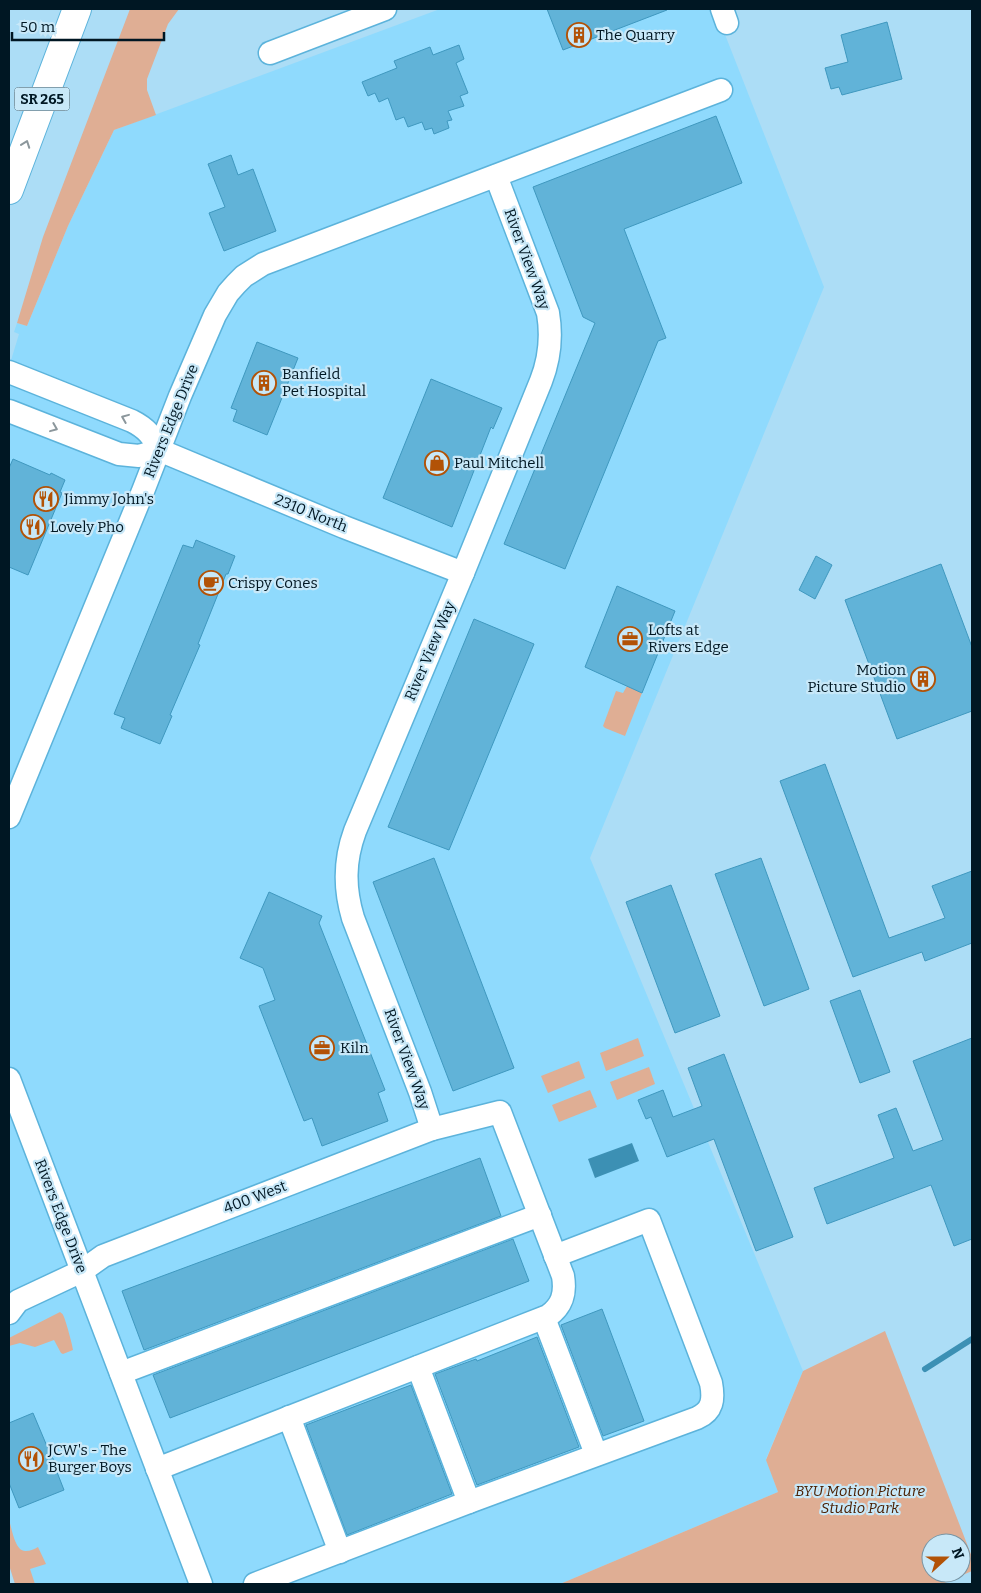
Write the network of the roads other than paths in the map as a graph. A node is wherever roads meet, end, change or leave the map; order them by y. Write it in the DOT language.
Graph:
graph roads {
  1 [pos="77,9"];
  2 [pos="385,9"];
  3 [pos="270,53"];
  4 [pos="721,90"];
  5 [pos="496,176"];
  6 [pos="9,190"];
  7 [pos="9,372"];
  8 [pos="9,411"];
  9 [pos="159,450"];
  10 [pos="463,573"];
  11 [pos="9,817"];
  12 [pos="9,1079"];
  13 [pos="432,1129"];
  14 [pos="540,1215"];
  15 [pos="555,1256"];
  16 [pos="82,1270"];
  17 [pos="12,1305"];
  18 [pos="544,1318"];
  19 [pos="117,1363"];
  20 [pos="418,1367"];
  21 [pos="289,1417"];
  22 [pos="596,1454"];
  23 [pos="157,1469"];
  24 [pos="469,1502"];
  25 [pos="340,1552"];
  26 [pos="201,1584"];
  27 [pos="255,1584"];
  6 -- 1 [label="main road, SR 265, one-way"];
  2 -- 3 [label="street"];
  4 -- 5 [label="street, Rivers Edge Drive"];
  5 -- 9 [label="street, Rivers Edge Drive"];
  5 -- 10 [label="street, River View Way"];
  9 -- 7 [label="street, one-way"];
  8 -- 9 [label="street, one-way"];
  9 -- 10 [label="street, 2310 North"];
  9 -- 11 [label="street, Rivers Edge Drive"];
  10 -- 13 [label="street, River View Way"];
  12 -- 16 [label="street, Rivers Edge Drive"];
  13 -- 14 [label="street, 400 West"];
  13 -- 16 [label="street, 400 West"];
  14 -- 15 [label="street"];
  14 -- 19 [label="street"];
  15 -- 18 [label="street"];
  15 -- 22 [label="street"];
  16 -- 17 [label="street, 400 West"];
  16 -- 19 [label="street, Rivers Edge Drive"];
  18 -- 20 [label="street"];
  18 -- 22 [label="street"];
  19 -- 23 [label="street, Rivers Edge Drive"];
  20 -- 21 [label="street"];
  20 -- 24 [label="street"];
  21 -- 23 [label="street"];
  21 -- 25 [label="street"];
  22 -- 24 [label="street"];
  23 -- 26 [label="street, Rivers Edge Drive"];
  24 -- 25 [label="street"];
  25 -- 27 [label="street"];
}
